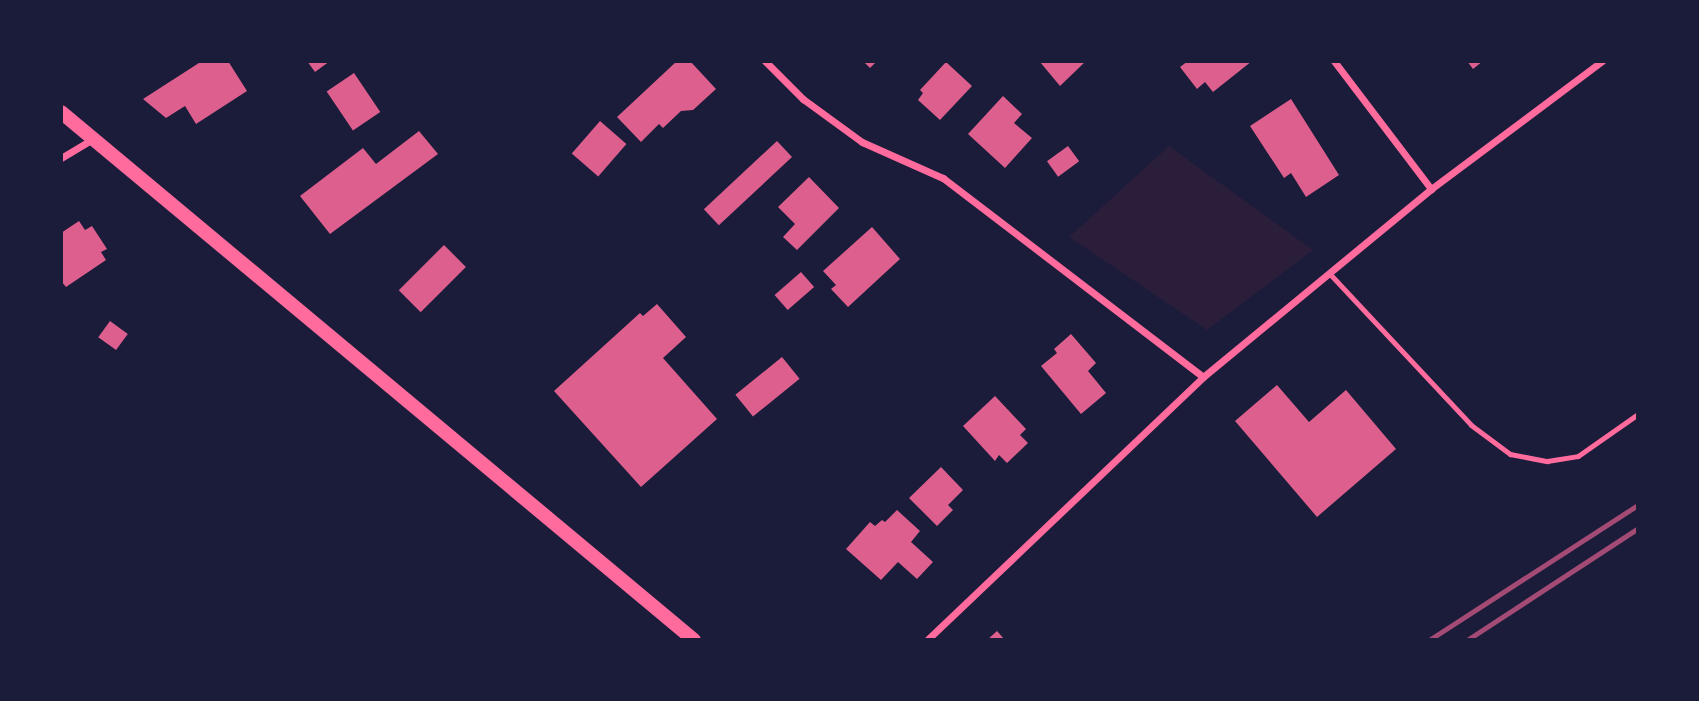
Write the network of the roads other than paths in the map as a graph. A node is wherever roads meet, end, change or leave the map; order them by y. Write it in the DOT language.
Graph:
graph roads {
  1 [pos="765,61"];
  2 [pos="1334,61"];
  3 [pos="1602,61"];
  4 [pos="61,112"];
  5 [pos="93,139"];
  6 [pos="61,158"];
  7 [pos="1431,189"];
  8 [pos="1329,273"];
  9 [pos="1203,377"];
  10 [pos="1638,414"];
  11 [pos="694,640"];
  12 [pos="927,640"];
  1 -- 9 [label="street"];
  2 -- 7 [label="street"];
  3 -- 7 [label="street"];
  4 -- 5 [label="main road"];
  5 -- 6 [label="street"];
  5 -- 11 [label="main road"];
  7 -- 8 [label="street"];
  8 -- 9 [label="street"];
  8 -- 10 [label="lane"];
  9 -- 12 [label="street"];
}
